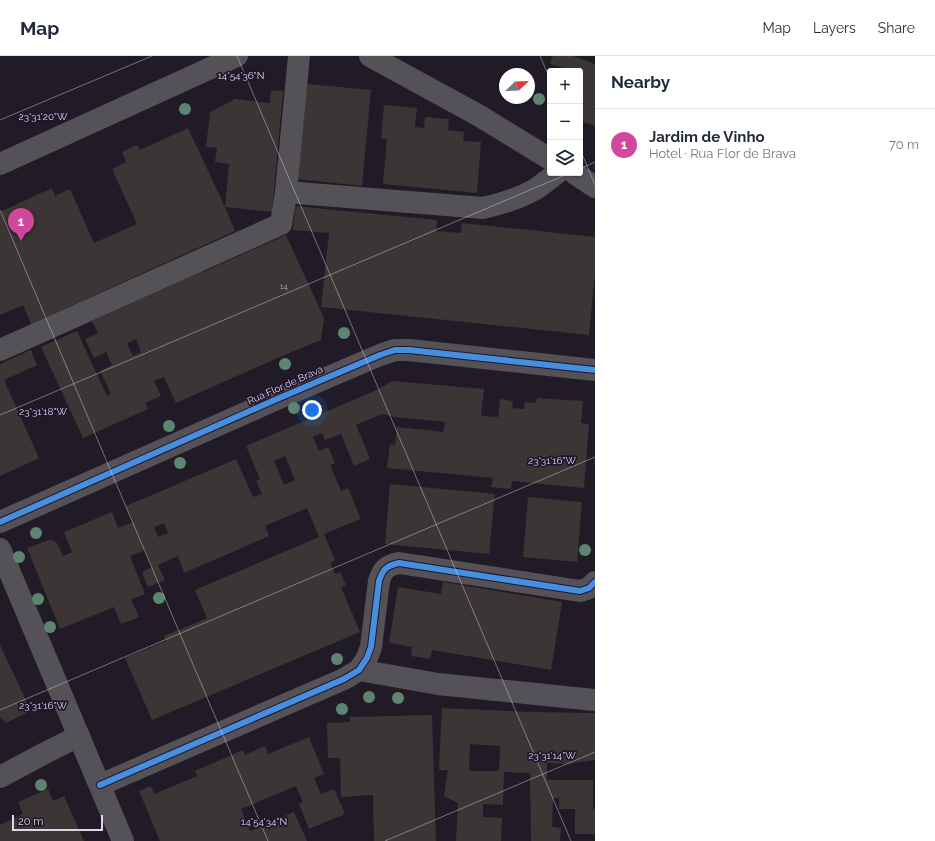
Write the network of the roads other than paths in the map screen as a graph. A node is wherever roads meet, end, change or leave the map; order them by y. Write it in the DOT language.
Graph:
graph roads {
  1 [pos="237,56"];
  2 [pos="299,56"];
  3 [pos="370,56"];
  4 [pos="547,156"];
  5 [pos="0,164"];
  6 [pos="553,176"];
  7 [pos="578,176"];
  8 [pos="595,187"];
  9 [pos="286,192"];
  10 [pos="0,350"];
  11 [pos="595,370"];
  12 [pos="0,522"];
  13 [pos="0,549"];
  14 [pos="595,582"];
  15 [pos="359,670"];
  16 [pos="595,700"];
  17 [pos="79,736"];
  18 [pos="0,777"];
  19 [pos="100,785"];
  20 [pos="123,841"];
  1 -- 5 [label="street"];
  2 -- 9 [label="street"];
  3 -- 4 [label="street"];
  6 -- 9 [label="street"];
  7 -- 8 [label="street"];
  9 -- 10 [label="street"];
  11 -- 12 [label="street, Rua Flor de Brava"];
  13 -- 17 [label="street"];
  14 -- 15 [label="street"];
  15 -- 16 [label="street"];
  15 -- 19 [label="street"];
  17 -- 18 [label="street"];
  17 -- 19 [label="street"];
  19 -- 20 [label="street"];
}
